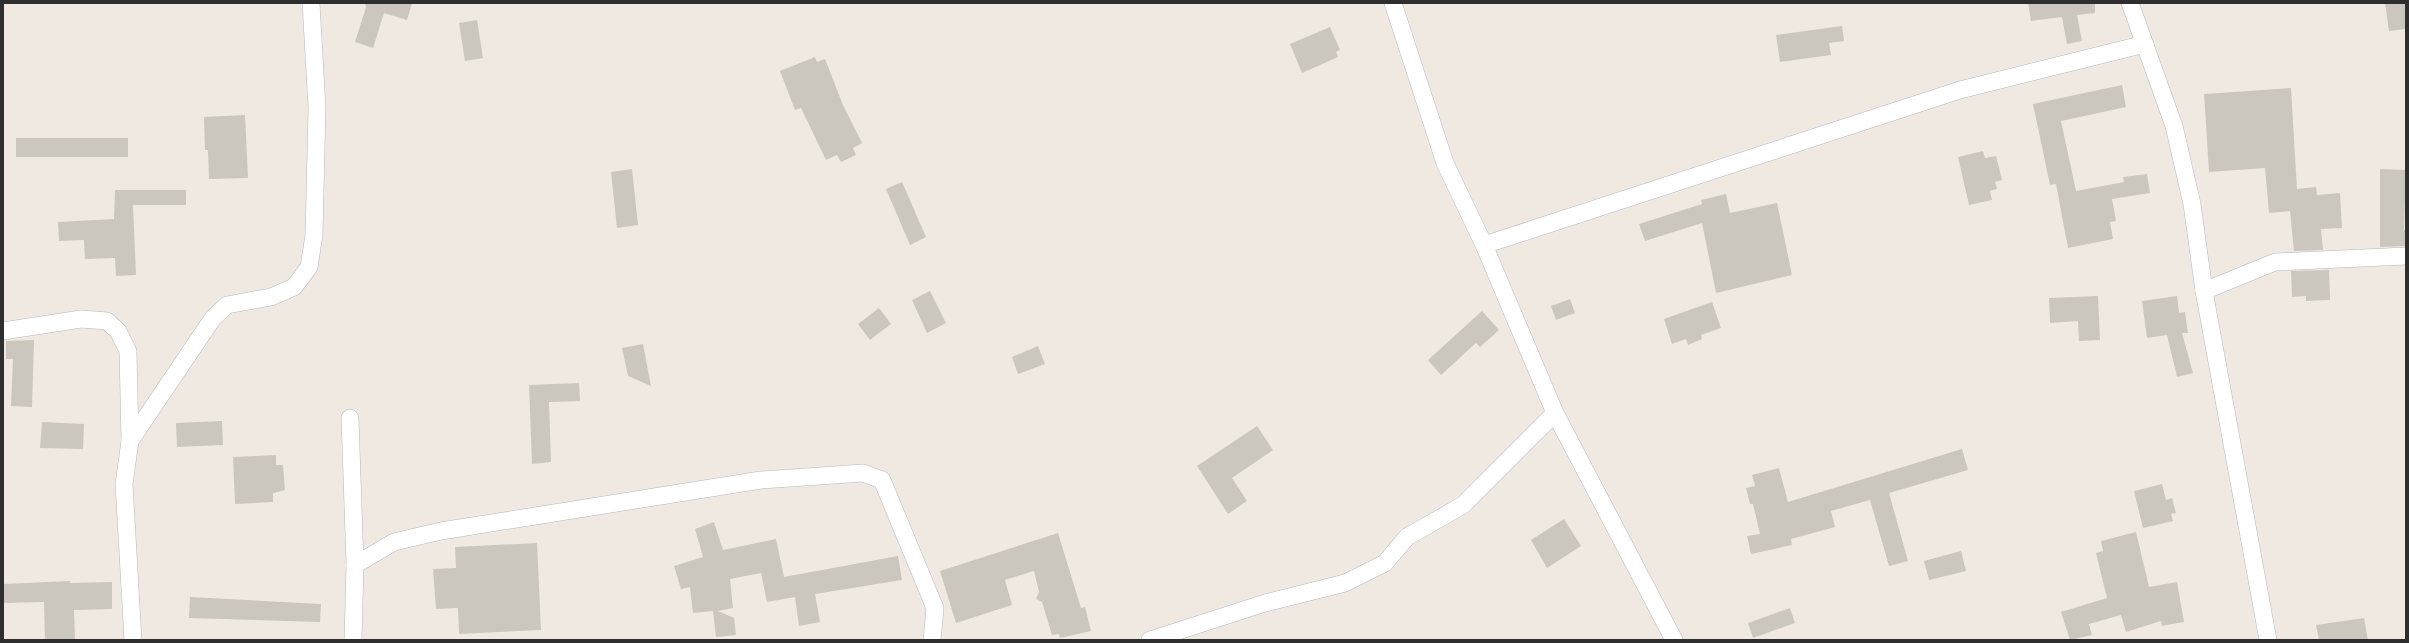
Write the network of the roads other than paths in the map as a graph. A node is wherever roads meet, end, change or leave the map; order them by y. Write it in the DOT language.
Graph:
graph roads {
  1 [pos="311,3"];
  2 [pos="1393,3"];
  3 [pos="2130,3"];
  4 [pos="2145,44"];
  5 [pos="1484,245"];
  6 [pos="2406,256"];
  7 [pos="2204,291"];
  8 [pos="3,331"];
  9 [pos="1555,413"];
  10 [pos="350,418"];
  11 [pos="130,441"];
  12 [pos="356,566"];
  13 [pos="133,640"];
  14 [pos="353,640"];
  15 [pos="932,640"];
  16 [pos="1150,640"];
  17 [pos="1674,640"];
  18 [pos="2268,640"];
  1 -- 11 [label="street"];
  2 -- 5 [label="street"];
  3 -- 4 [label="street"];
  4 -- 5 [label="street"];
  4 -- 7 [label="street"];
  5 -- 9 [label="street"];
  6 -- 7 [label="street"];
  7 -- 18 [label="street"];
  8 -- 11 [label="street"];
  9 -- 16 [label="street"];
  9 -- 17 [label="street"];
  10 -- 12 [label="street"];
  11 -- 13 [label="street"];
  12 -- 14 [label="street"];
  12 -- 15 [label="street"];
}
